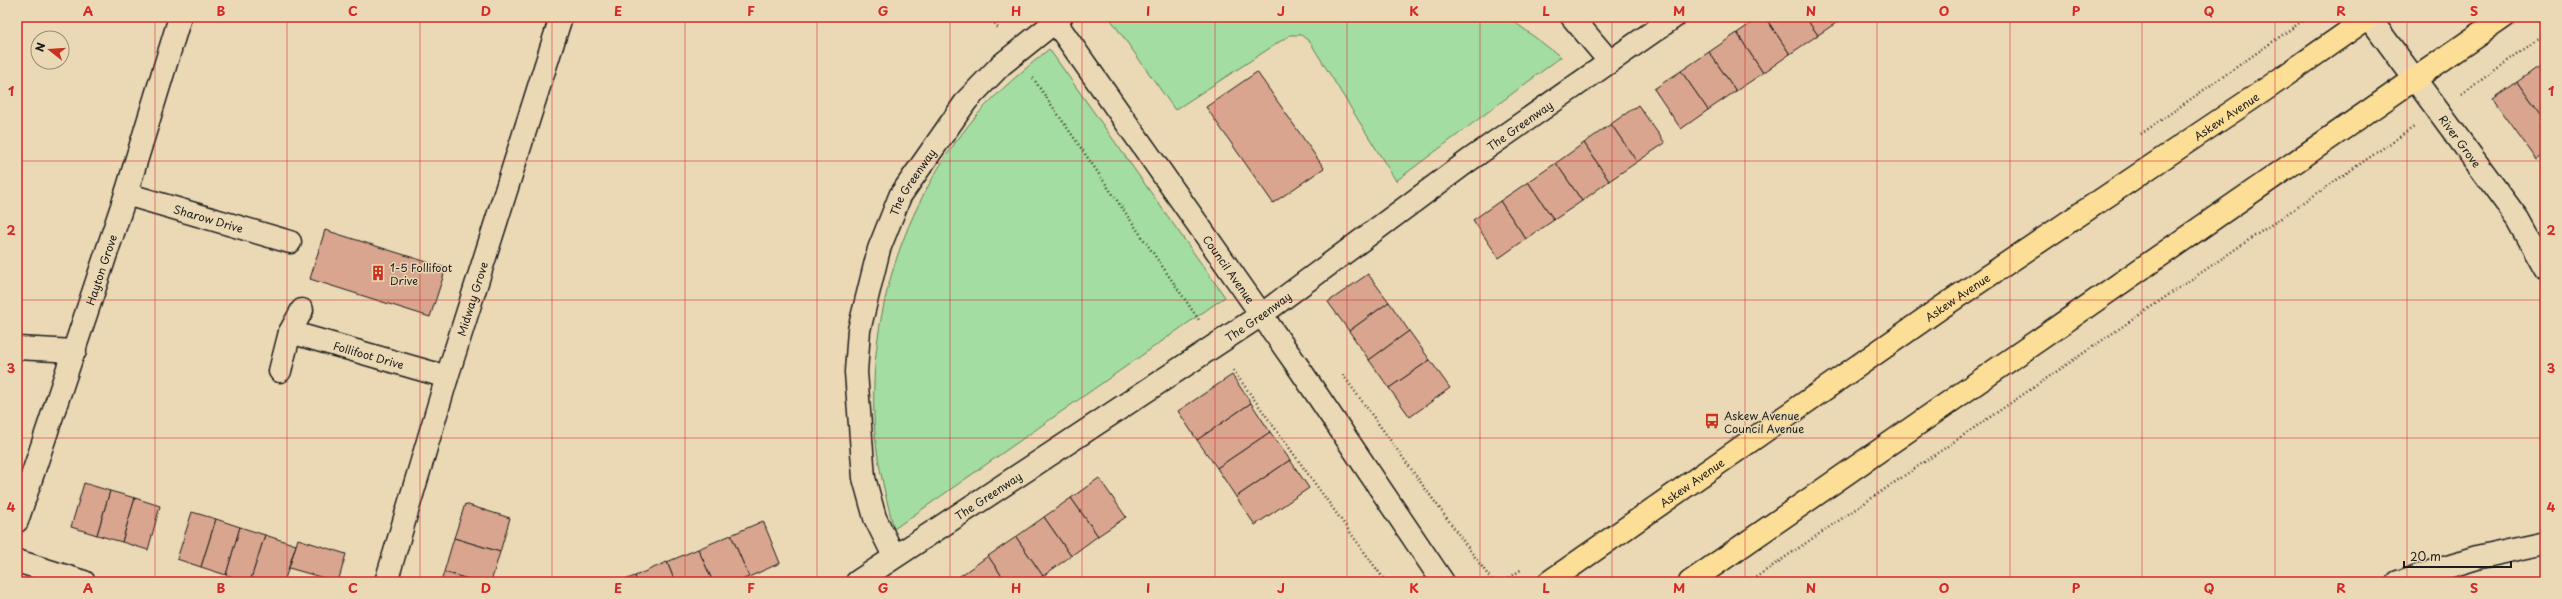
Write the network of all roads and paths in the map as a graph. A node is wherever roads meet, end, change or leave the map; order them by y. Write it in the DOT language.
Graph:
graph roads {
  1 [pos="180,17"];
  2 [pos="561,17"];
  3 [pos="990,17"];
  4 [pos="1572,17"];
  5 [pos="1674,17"];
  6 [pos="2369,17"];
  7 [pos="2504,17"];
  8 [pos="1056,18"];
  9 [pos="2545,34"];
  10 [pos="1015,53"];
  11 [pos="1610,62"];
  12 [pos="2415,79"];
  13 [pos="2438,111"];
  14 [pos="126,194"];
  15 [pos="290,242"];
  16 [pos="2545,268"];
  17 [pos="302,310"];
  18 [pos="1261,315"];
  19 [pos="290,332"];
  20 [pos="1215,345"];
  21 [pos="17,348"];
  22 [pos="75,351"];
  23 [pos="280,371"];
  24 [pos="447,377"];
  25 [pos="17,521"];
  26 [pos="2545,543"];
  27 [pos="894,556"];
  28 [pos="17,561"];
  29 [pos="84,582"];
  30 [pos="386,582"];
  31 [pos="857,582"];
  32 [pos="1386,582"];
  33 [pos="1443,582"];
  34 [pos="1549,582"];
  35 [pos="1690,582"];
  36 [pos="1749,582"];
  37 [pos="2398,582"];
  1 -- 14 [label="street, Hayton Grove"];
  2 -- 24 [label="street, Midway Grove"];
  3 -- 10 [label="path"];
  4 -- 11 [label="street"];
  5 -- 11 [label="street, The Greenway"];
  6 -- 12 [label="street, River Grove"];
  6 -- 34 [label="main road, Askew Avenue"];
  7 -- 12 [label="main road"];
  8 -- 10 [label="street, The Greenway"];
  8 -- 18 [label="street, Council Avenue"];
  9 -- 13 [label="path"];
  10 -- 20 [label="path"];
  10 -- 27 [label="street, The Greenway"];
  11 -- 18 [label="street, The Greenway"];
  12 -- 13 [label="street, River Grove"];
  12 -- 35 [label="main road"];
  13 -- 16 [label="street, River Grove"];
  13 -- 36 [label="path"];
  14 -- 15 [label="street, Sharow Drive"];
  14 -- 22 [label="street, Hayton Grove"];
  17 -- 19 [label="street"];
  18 -- 20 [label="street, The Greenway"];
  18 -- 33 [label="street, Council Avenue"];
  19 -- 23 [label="street"];
  19 -- 24 [label="street, Follifoot Drive"];
  20 -- 27 [label="street, The Greenway"];
  20 -- 32 [label="path"];
  21 -- 22 [label="street"];
  22 -- 25 [label="street, Hayton Grove"];
  24 -- 30 [label="street, Midway Grove"];
  26 -- 37 [label="street"];
  27 -- 31 [label="street, The Greenway"];
  28 -- 29 [label="street"];
}
